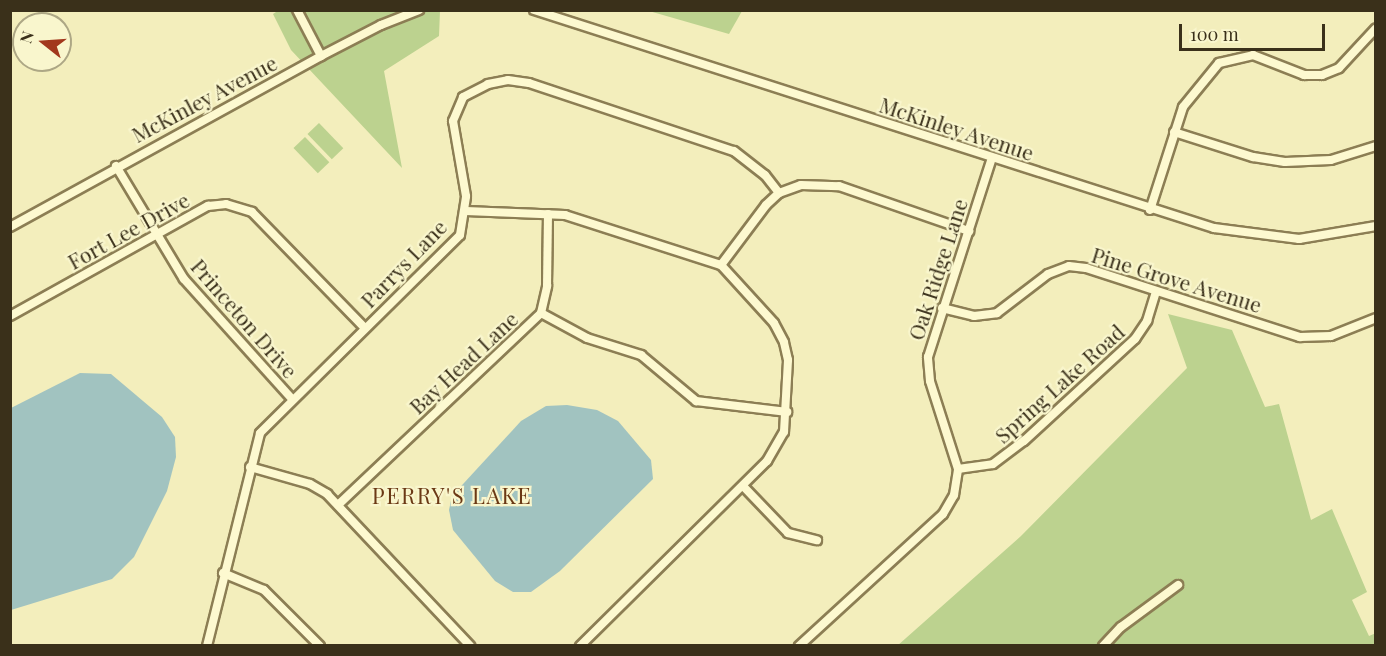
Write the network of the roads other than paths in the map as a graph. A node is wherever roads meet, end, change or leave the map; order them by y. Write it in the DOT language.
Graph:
graph roads {
  1 [pos="297,10"];
  2 [pos="419,10"];
  3 [pos="534,10"];
  4 [pos="1376,28"];
  5 [pos="321,56"];
  6 [pos="1174,132"];
  7 [pos="1376,146"];
  8 [pos="992,158"];
  9 [pos="116,166"];
  10 [pos="779,193"];
  11 [pos="466,210"];
  12 [pos="1150,210"];
  13 [pos="548,214"];
  14 [pos="1376,226"];
  15 [pos="10,227"];
  16 [pos="969,231"];
  17 [pos="156,234"];
  18 [pos="721,265"];
  19 [pos="1156,291"];
  20 [pos="942,308"];
  21 [pos="541,313"];
  22 [pos="10,316"];
  23 [pos="1376,318"];
  24 [pos="365,328"];
  25 [pos="292,399"];
  26 [pos="787,412"];
  27 [pos="250,467"];
  28 [pos="958,469"];
  29 [pos="743,486"];
  30 [pos="338,505"];
  31 [pos="817,540"];
  32 [pos="224,573"];
  33 [pos="1178,585"];
  34 [pos="207,645"];
  35 [pos="320,645"];
  36 [pos="470,645"];
  37 [pos="580,645"];
  38 [pos="799,645"];
  39 [pos="1103,645"];
  1 -- 5 [label="street"];
  2 -- 5 [label="street, McKinley Avenue"];
  3 -- 8 [label="street, McKinley Avenue"];
  4 -- 6 [label="street"];
  5 -- 9 [label="street, McKinley Avenue"];
  6 -- 7 [label="street"];
  6 -- 12 [label="street"];
  8 -- 12 [label="street, McKinley Avenue"];
  8 -- 16 [label="street, Oak Ridge Lane"];
  9 -- 15 [label="street, McKinley Avenue"];
  9 -- 17 [label="street, Princeton Drive"];
  10 -- 11 [label="street, Parrys Lane"];
  10 -- 16 [label="street"];
  10 -- 18 [label="street"];
  11 -- 13 [label="street"];
  11 -- 24 [label="street, Parrys Lane"];
  12 -- 14 [label="street, McKinley Avenue"];
  13 -- 18 [label="street"];
  13 -- 21 [label="street, Bay Head Lane"];
  16 -- 20 [label="street, Oak Ridge Lane"];
  17 -- 22 [label="street, Fort Lee Drive"];
  17 -- 24 [label="street, Fort Lee Drive"];
  17 -- 25 [label="street, Princeton Drive"];
  18 -- 26 [label="street"];
  19 -- 20 [label="street, Pine Grove Avenue"];
  19 -- 23 [label="street, Pine Grove Avenue"];
  19 -- 28 [label="street, Spring Lake Road"];
  20 -- 28 [label="street, Oak Ridge Lane"];
  21 -- 26 [label="street"];
  21 -- 30 [label="street, Bay Head Lane"];
  24 -- 25 [label="street, Parrys Lane"];
  25 -- 27 [label="street, Parrys Lane"];
  26 -- 29 [label="street"];
  27 -- 30 [label="street"];
  27 -- 32 [label="street, Parrys Lane"];
  28 -- 38 [label="street, Oak Ridge Lane"];
  29 -- 31 [label="street"];
  29 -- 37 [label="street"];
  30 -- 36 [label="street"];
  32 -- 34 [label="street, Parrys Lane"];
  32 -- 35 [label="street"];
  33 -- 39 [label="street"];
}
